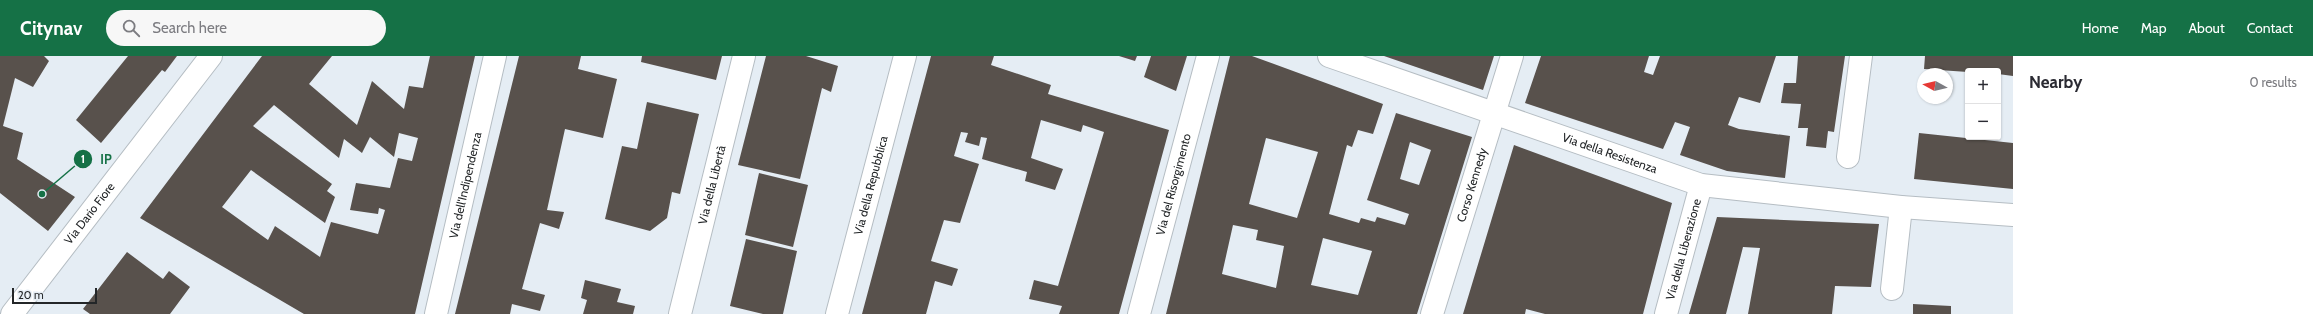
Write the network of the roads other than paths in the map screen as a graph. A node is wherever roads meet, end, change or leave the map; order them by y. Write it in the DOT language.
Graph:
graph roads {
  1 [pos="211,56"];
  2 [pos="494,56"];
  3 [pos="744,56"];
  4 [pos="905,56"];
  5 [pos="1208,56"];
  6 [pos="1329,56"];
  7 [pos="1512,56"];
  8 [pos="1861,56"];
  9 [pos="1494,112"];
  10 [pos="1848,157"];
  11 [pos="1701,185"];
  12 [pos="1901,206"];
  13 [pos="2013,215"];
  14 [pos="1892,289"];
  15 [pos="12,314"];
  16 [pos="436,314"];
  17 [pos="680,314"];
  18 [pos="837,314"];
  19 [pos="1139,314"];
  20 [pos="1432,314"];
  21 [pos="1666,314"];
  1 -- 15 [label="street, Via Dario Fiore"];
  2 -- 16 [label="street, Via dell'Indipendenza"];
  3 -- 17 [label="street, Via della Libertà"];
  4 -- 18 [label="street, Via della Repubblica"];
  5 -- 19 [label="street, Via del Risorgimento"];
  6 -- 9 [label="street, Via della Resistenza"];
  7 -- 9 [label="street, Corso Kennedy"];
  8 -- 10 [label="street"];
  9 -- 11 [label="street, Via della Resistenza"];
  9 -- 20 [label="street, Corso Kennedy"];
  11 -- 12 [label="street, Via della Resistenza"];
  11 -- 21 [label="street, Via della Liberazione"];
  12 -- 13 [label="street, Via della Resistenza"];
  12 -- 14 [label="street"];
}
